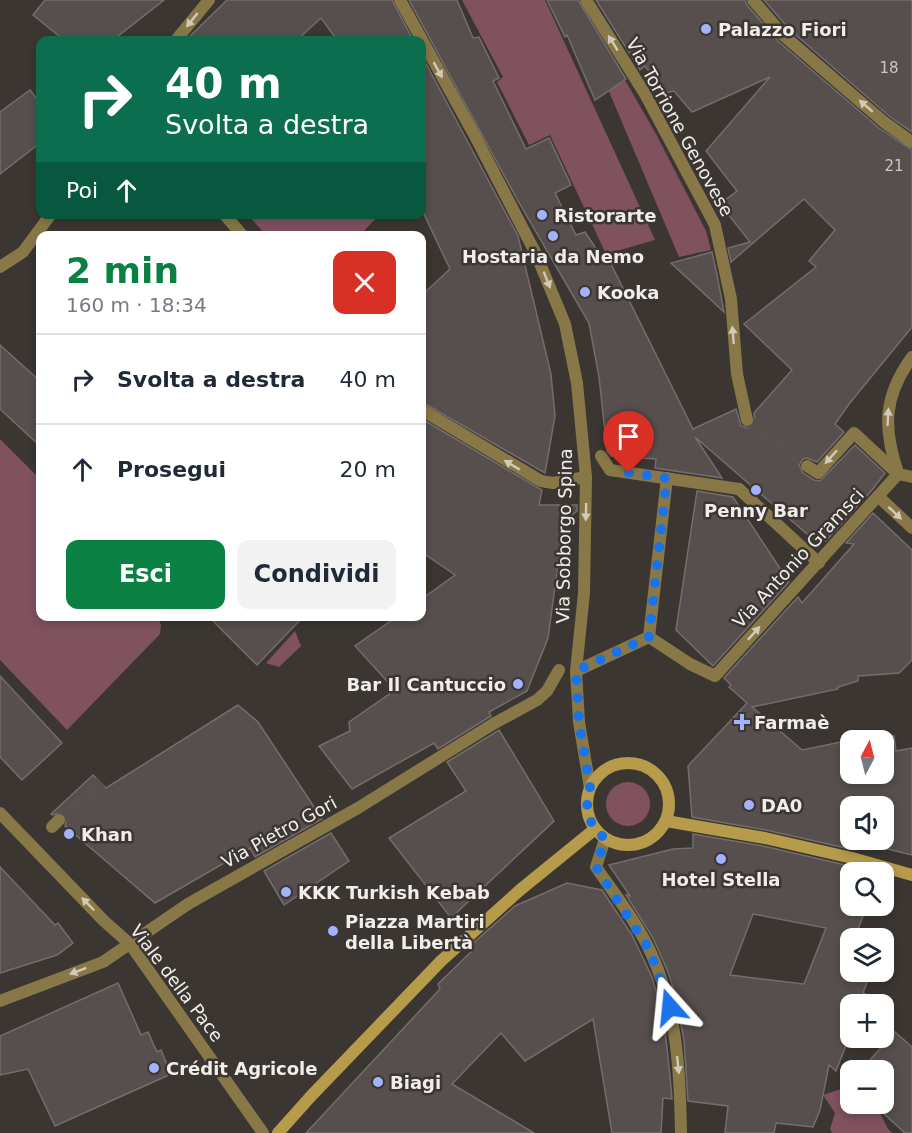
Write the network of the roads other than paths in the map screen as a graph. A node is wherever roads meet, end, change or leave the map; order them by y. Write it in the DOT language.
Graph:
graph roads {
  1 [pos="209,0"];
  2 [pos="400,0"];
  3 [pos="586,0"];
  4 [pos="753,0"];
  5 [pos="179,36"];
  6 [pos="420,36"];
  7 [pos="426,47"];
  8 [pos="912,142"];
  9 [pos="228,219"];
  10 [pos="239,231"];
  11 [pos="36,235"];
  12 [pos="0,267"];
  13 [pos="912,357"];
  14 [pos="426,412"];
  15 [pos="747,420"];
  16 [pos="601,456"];
  17 [pos="807,466"];
  18 [pos="898,474"];
  19 [pos="586,477"];
  20 [pos="912,477"];
  21 [pos="667,478"];
  22 [pos="879,497"];
  23 [pos="912,528"];
  24 [pos="819,562"];
  25 [pos="649,637"];
  26 [pos="559,669"];
  27 [pos="576,671"];
  28 [pos="590,788"];
  29 [pos="0,813"];
  30 [pos="666,821"];
  31 [pos="595,829"];
  32 [pos="605,839"];
  33 [pos="912,875"];
  34 [pos="130,944"];
  35 [pos="0,1001"];
  36 [pos="263,1133"];
  37 [pos="278,1133"];
  38 [pos="681,1133"];
  1 -- 5 [label="street, one-way"];
  2 -- 6 [label="street, Via Sobborgo Spina, one-way"];
  15 -- 3 [label="street, Via Torrione Genovese, one-way"];
  8 -- 4 [label="street, one-way"];
  7 -- 19 [label="street, Via Sobborgo Spina, one-way"];
  9 -- 10 [label="street"];
  11 -- 12 [label="street"];
  18 -- 13 [label="street, one-way"];
  19 -- 14 [label="street, one-way"];
  16 -- 21 [label="street"];
  18 -- 17 [label="street, one-way"];
  18 -- 20 [label="street"];
  18 -- 22 [label="street, Via Antonio Gramsci"];
  19 -- 27 [label="street, Via Sobborgo Spina, one-way"];
  21 -- 24 [label="street"];
  21 -- 25 [label="street"];
  22 -- 23 [label="street, one-way"];
  22 -- 24 [label="street, Via Antonio Gramsci"];
  25 -- 24 [label="street, Via Antonio Gramsci, one-way"];
  25 -- 27 [label="street"];
  26 -- 34 [label="street, Via Pietro Gori"];
  27 -- 28 [label="street, Via Sobborgo Spina"];
  28 -- 30 [label="main road"];
  28 -- 31 [label="main road"];
  34 -- 29 [label="street, Viale della Pace, one-way"];
  30 -- 32 [label="main road"];
  30 -- 33 [label="main road"];
  31 -- 32 [label="main road"];
  31 -- 37 [label="main road"];
  32 -- 38 [label="street, one-way"];
  34 -- 35 [label="street, Via Pietro Gori, one-way"];
  34 -- 36 [label="street, Viale della Pace"];
}
